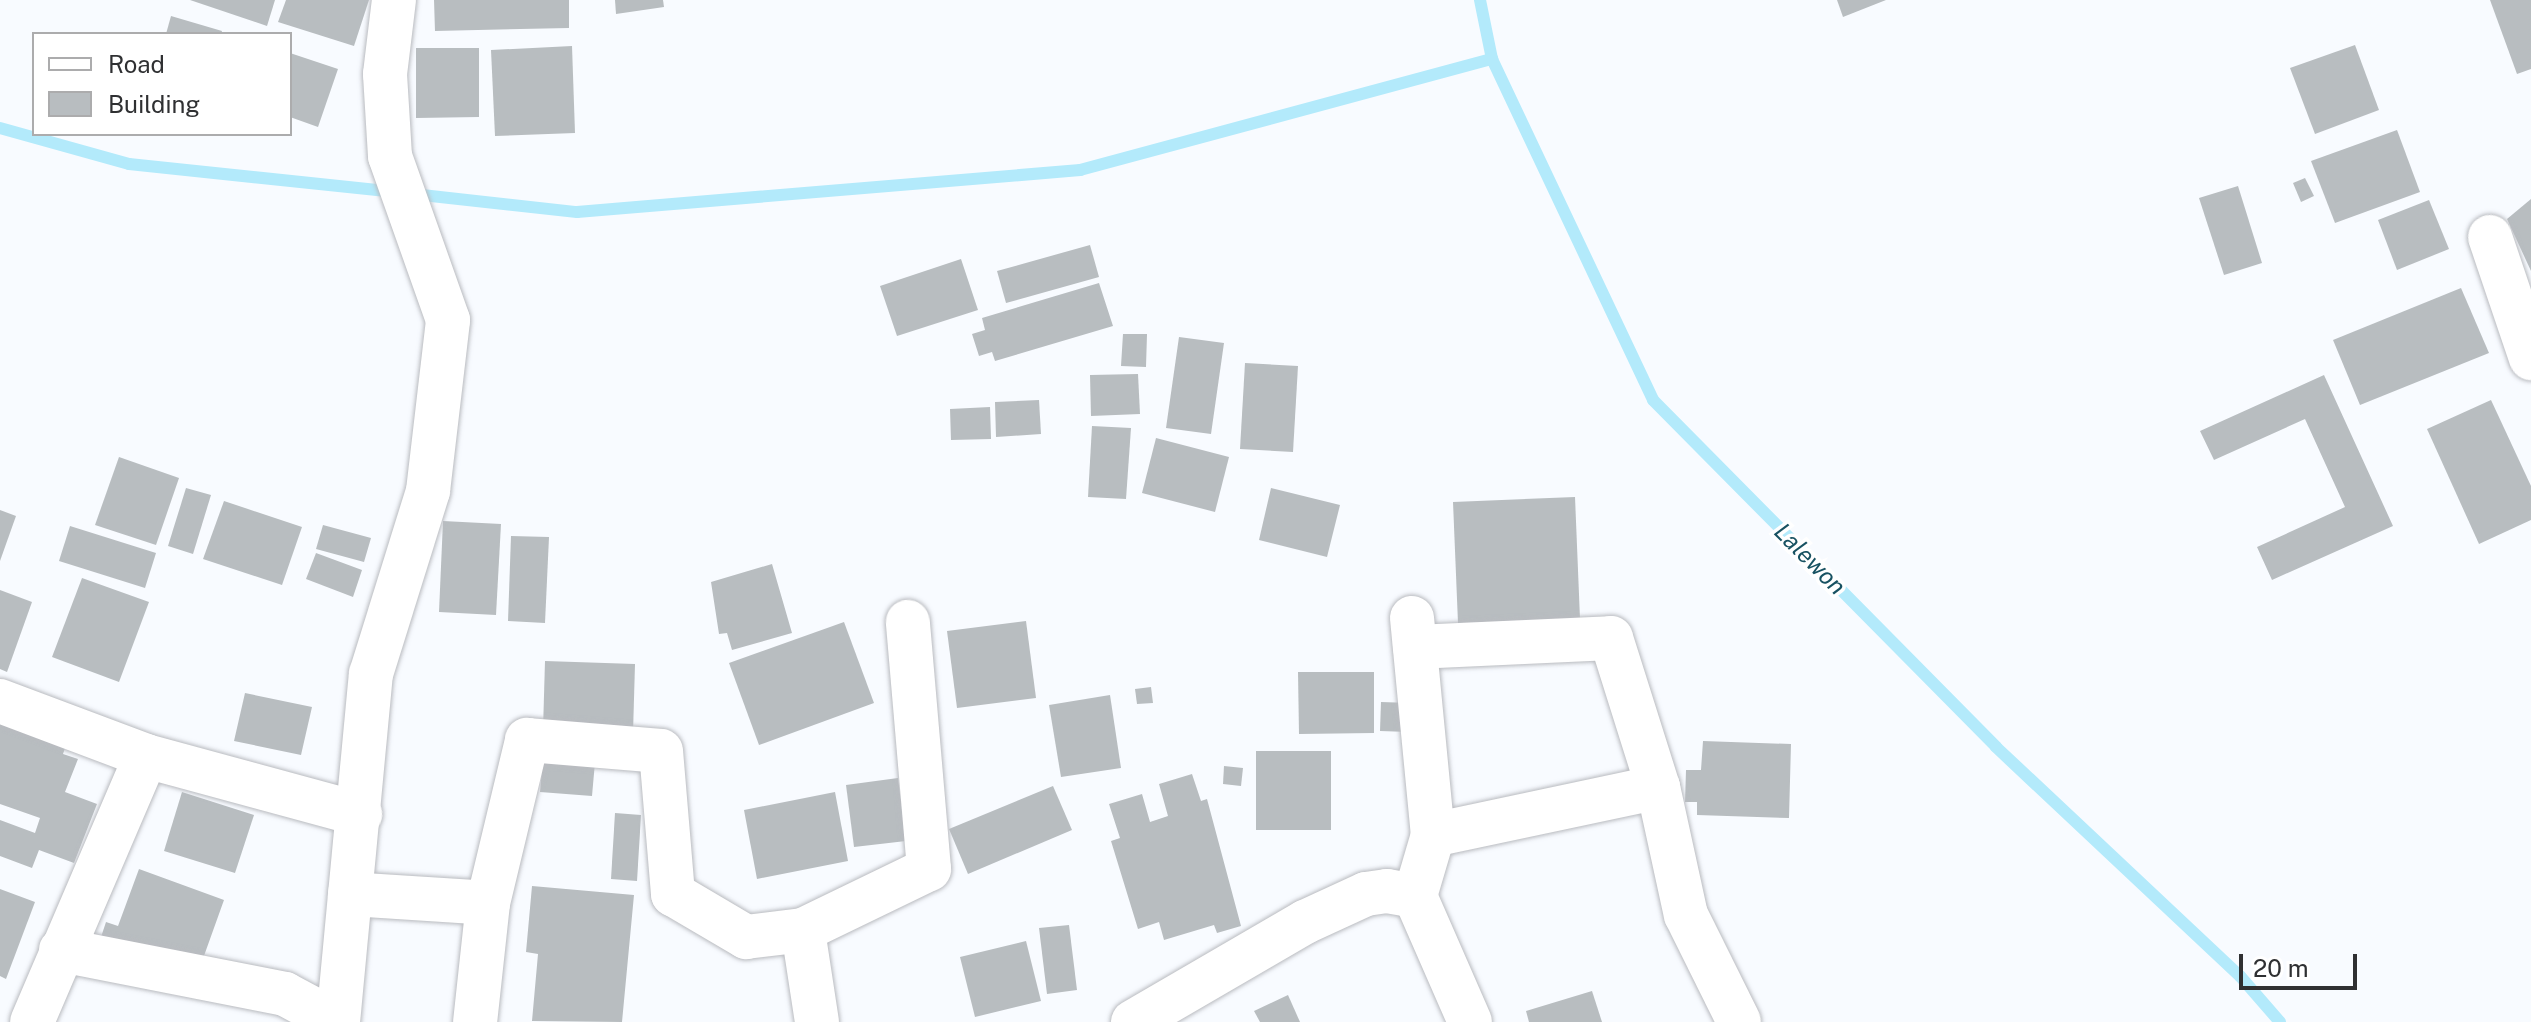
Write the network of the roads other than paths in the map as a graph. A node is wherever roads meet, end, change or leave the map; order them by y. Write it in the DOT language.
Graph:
graph roads {
  1 [pos="394,0"];
  2 [pos="2490,237"];
  3 [pos="2531,358"];
  4 [pos="908,622"];
  5 [pos="0,701"];
  6 [pos="146,756"];
  7 [pos="1658,787"];
  8 [pos="360,814"];
  9 [pos="1433,835"];
  10 [pos="350,894"];
  11 [pos="1415,896"];
  12 [pos="488,903"];
  13 [pos="803,930"];
  14 [pos="61,950"];
  15 [pos="32,1022"];
  16 [pos="338,1022"];
  17 [pos="475,1022"];
  18 [pos="817,1022"];
  19 [pos="1133,1022"];
  20 [pos="1470,1022"];
  21 [pos="1739,1022"];
  1 -- 8 [label="street"];
  2 -- 3 [label="street"];
  4 -- 13 [label="street"];
  5 -- 6 [label="street"];
  6 -- 8 [label="street"];
  6 -- 14 [label="street"];
  7 -- 9 [label="street"];
  7 -- 9 [label="street"];
  7 -- 21 [label="street"];
  8 -- 10 [label="street"];
  9 -- 11 [label="street"];
  10 -- 12 [label="street"];
  10 -- 16 [label="street"];
  11 -- 19 [label="street"];
  11 -- 20 [label="street"];
  12 -- 13 [label="street"];
  12 -- 17 [label="street"];
  13 -- 18 [label="street"];
  14 -- 15 [label="street"];
  14 -- 16 [label="street"];
}
